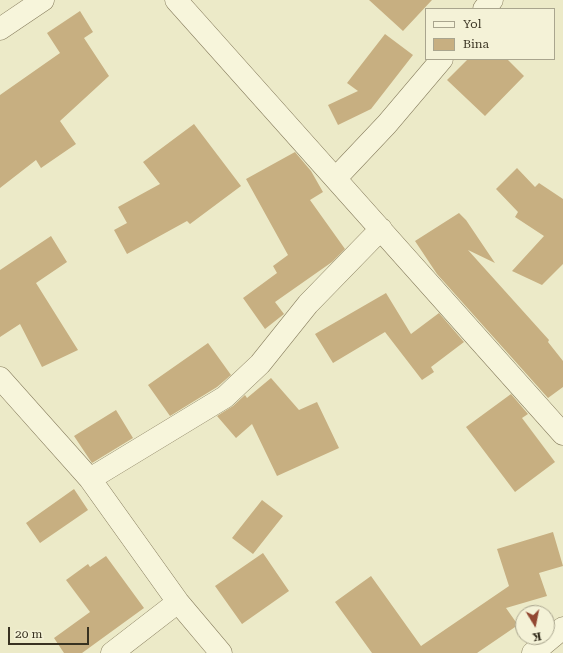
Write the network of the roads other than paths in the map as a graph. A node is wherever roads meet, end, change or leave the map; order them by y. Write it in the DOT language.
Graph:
graph roads {
  1 [pos="43,0"];
  2 [pos="176,0"];
  3 [pos="492,0"];
  4 [pos="485,8"];
  5 [pos="0,29"];
  6 [pos="441,60"];
  7 [pos="336,178"];
  8 [pos="381,229"];
  9 [pos="0,378"];
  10 [pos="563,434"];
  11 [pos="90,479"];
  12 [pos="178,602"];
  13 [pos="563,628"];
  14 [pos="544,650"];
  15 [pos="112,653"];
  16 [pos="221,653"];
  1 -- 5 [label="street"];
  2 -- 7 [label="street"];
  3 -- 4 [label="street"];
  6 -- 7 [label="street"];
  7 -- 8 [label="street"];
  8 -- 10 [label="street"];
  8 -- 11 [label="street"];
  9 -- 11 [label="street"];
  11 -- 12 [label="street"];
  12 -- 15 [label="street"];
  12 -- 16 [label="street"];
  13 -- 14 [label="street"];
}
